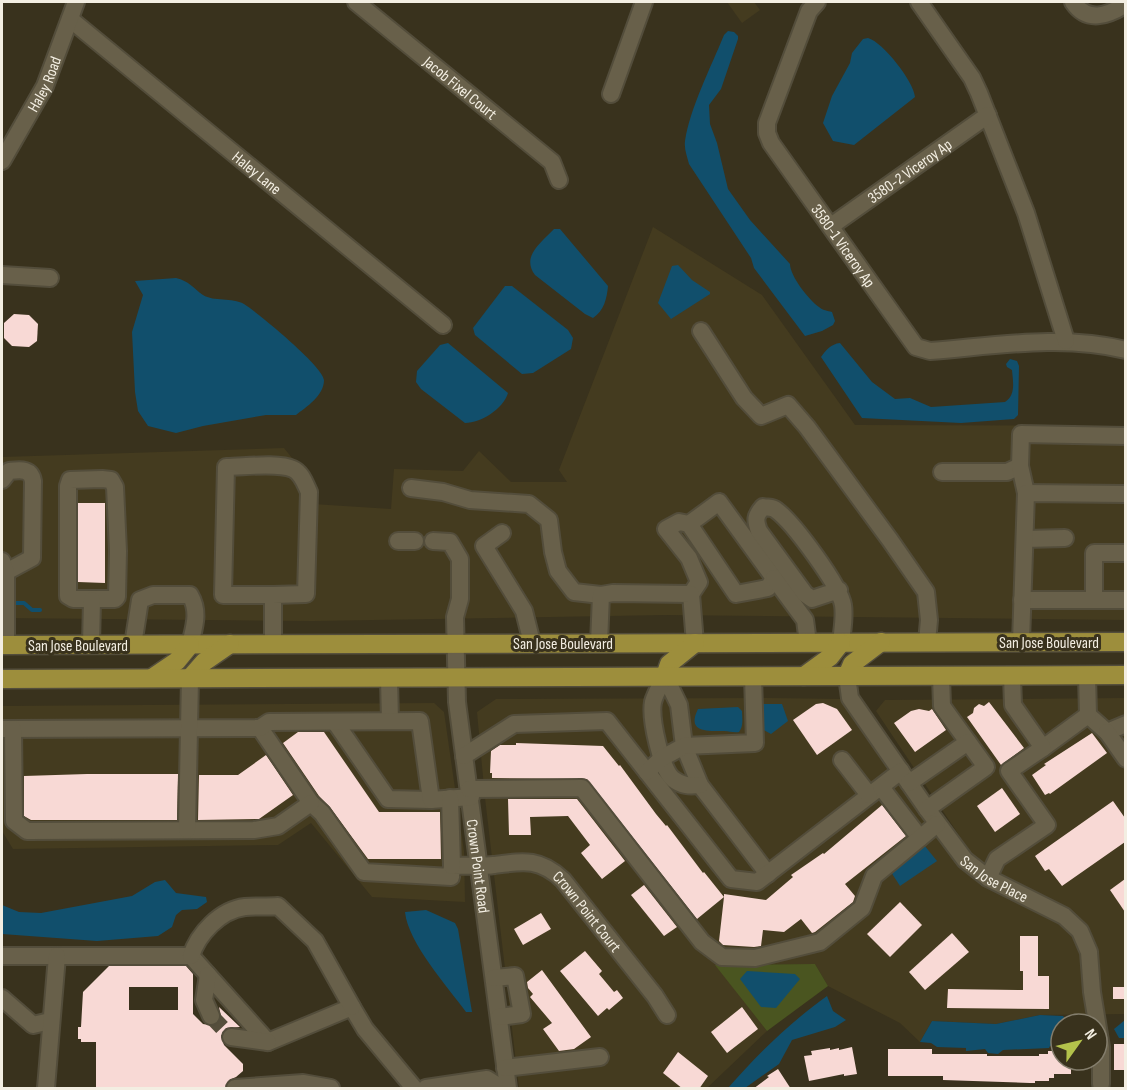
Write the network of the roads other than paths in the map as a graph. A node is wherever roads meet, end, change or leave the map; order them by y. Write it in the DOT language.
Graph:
graph roads {
  1 [pos="76,2"];
  2 [pos="356,2"];
  3 [pos="644,2"];
  4 [pos="817,2"];
  5 [pos="919,2"];
  6 [pos="1074,4"];
  7 [pos="1125,4"];
  8 [pos="70,19"];
  9 [pos="611,94"];
  10 [pos="988,115"];
  11 [pos="3,156"];
  12 [pos="559,180"];
  13 [pos="831,226"];
  14 [pos="2,275"];
  15 [pos="50,278"];
  16 [pos="443,325"];
  17 [pos="700,331"];
  18 [pos="1066,341"];
  19 [pos="1125,350"];
  20 [pos="1125,436"];
  21 [pos="1020,466"];
  22 [pos="942,472"];
  23 [pos="2,480"];
  24 [pos="411,488"];
  25 [pos="1026,493"];
  26 [pos="1125,494"];
  27 [pos="689,524"];
  28 [pos="502,533"];
  29 [pos="1065,538"];
  30 [pos="1025,539"];
  31 [pos="398,541"];
  32 [pos="415,541"];
  33 [pos="433,541"];
  34 [pos="1125,553"];
  35 [pos="4,566"];
  36 [pos="774,578"];
  37 [pos="838,590"];
  38 [pos="691,594"];
  39 [pos="273,595"];
  40 [pos="602,595"];
  41 [pos="1094,599"];
  42 [pos="92,600"];
  43 [pos="1022,600"];
  44 [pos="1125,600"];
  45 [pos="841,642"];
  46 [pos="881,642"];
  47 [pos="927,642"];
  48 [pos="1021,642"];
  49 [pos="1125,642"];
  50 [pos="598,643"];
  51 [pos="694,643"];
  52 [pos="808,643"];
  53 [pos="230,644"];
  54 [pos="273,644"];
  55 [pos="456,644"];
  56 [pos="532,644"];
  57 [pos="4,645"];
  58 [pos="92,645"];
  59 [pos="133,645"];
  60 [pos="190,645"];
  61 [pos="1087,675"];
  62 [pos="1125,675"];
  63 [pos="664,676"];
  64 [pos="753,676"];
  65 [pos="804,676"];
  66 [pos="847,676"];
  67 [pos="941,676"];
  68 [pos="1012,676"];
  69 [pos="152,678"];
  70 [pos="190,678"];
  71 [pos="389,678"];
  72 [pos="457,678"];
  73 [pos="2,679"];
  74 [pos="1088,716"];
  75 [pos="335,722"];
  76 [pos="390,722"];
  77 [pos="1125,724"];
  78 [pos="260,728"];
  79 [pos="7,729"];
  80 [pos="189,729"];
  81 [pos="1107,732"];
  82 [pos="968,742"];
  83 [pos="684,746"];
  84 [pos="1042,748"];
  85 [pos="464,756"];
  86 [pos="662,758"];
  87 [pos="1125,759"];
  88 [pos="842,760"];
  89 [pos="647,772"];
  90 [pos="905,777"];
  91 [pos="700,785"];
  92 [pos="875,791"];
  93 [pos="470,793"];
  94 [pos="450,798"];
  95 [pos="431,800"];
  96 [pos="311,803"];
  97 [pos="927,809"];
  98 [pos="938,824"];
  99 [pos="187,830"];
  100 [pos="920,838"];
  101 [pos="479,864"];
  102 [pos="452,866"];
  103 [pos="768,874"];
  104 [pos="988,878"];
  105 [pos="2,956"];
  106 [pos="57,956"];
  107 [pos="191,956"];
  108 [pos="208,975"];
  109 [pos="494,978"];
  110 [pos="2,998"];
  111 [pos="352,1007"];
  112 [pos="667,1015"];
  113 [pos="211,1016"];
  114 [pos="499,1017"];
  115 [pos="50,1021"];
  116 [pos="231,1037"];
  117 [pos="268,1042"];
  118 [pos="600,1057"];
  119 [pos="501,1082"];
  120 [pos="1099,1087"];
  121 [pos="46,1089"];
  122 [pos="235,1089"];
  123 [pos="331,1089"];
  124 [pos="414,1089"];
  125 [pos="426,1089"];
  1 -- 8 [label="street, Haley Road"];
  2 -- 12 [label="street, Jacob Fixel Court"];
  3 -- 9 [label="street"];
  4 -- 13 [label="street, 3580-1 Viceroy Ap"];
  5 -- 10 [label="street"];
  6 -- 7 [label="street"];
  8 -- 11 [label="street, Haley Road"];
  8 -- 16 [label="street, Haley Lane"];
  10 -- 13 [label="street, 3580-2 Viceroy Ap"];
  10 -- 18 [label="street"];
  13 -- 18 [label="street, 3580-1 Viceroy Ap"];
  14 -- 15 [label="street"];
  17 -- 47 [label="street"];
  18 -- 19 [label="street, 3580-1 Viceroy Ap"];
  20 -- 21 [label="street"];
  21 -- 22 [label="street"];
  21 -- 25 [label="street"];
  23 -- 35 [label="street"];
  24 -- 40 [label="street"];
  25 -- 26 [label="street"];
  25 -- 30 [label="street"];
  27 -- 36 [label="street"];
  27 -- 36 [label="street"];
  27 -- 38 [label="street"];
  28 -- 56 [label="street"];
  29 -- 30 [label="street"];
  30 -- 43 [label="street"];
  31 -- 32 [label="street"];
  33 -- 55 [label="street, Crown Point Road"];
  34 -- 41 [label="street"];
  35 -- 57 [label="street"];
  36 -- 52 [label="street"];
  37 -- 37 [label="street"];
  37 -- 45 [label="street"];
  38 -- 40 [label="street"];
  38 -- 51 [label="street"];
  39 -- 39 [label="street"];
  39 -- 54 [label="street"];
  40 -- 50 [label="street"];
  41 -- 43 [label="street"];
  41 -- 44 [label="street"];
  42 -- 42 [label="street"];
  42 -- 58 [label="street"];
  43 -- 48 [label="street"];
  45 -- 46 [label="main road, San Jose Boulevard"];
  45 -- 52 [label="main road, San Jose Boulevard"];
  45 -- 65 [label="main road"];
  46 -- 47 [label="main road, San Jose Boulevard"];
  46 -- 66 [label="main road"];
  47 -- 48 [label="main road, San Jose Boulevard"];
  48 -- 49 [label="main road, San Jose Boulevard"];
  50 -- 51 [label="main road, San Jose Boulevard"];
  50 -- 56 [label="main road, San Jose Boulevard"];
  51 -- 52 [label="main road, San Jose Boulevard"];
  51 -- 63 [label="main road"];
  53 -- 54 [label="main road, San Jose Boulevard"];
  53 -- 60 [label="main road, San Jose Boulevard"];
  53 -- 70 [label="main road"];
  54 -- 55 [label="main road, San Jose Boulevard"];
  55 -- 56 [label="main road, San Jose Boulevard"];
  55 -- 72 [label="street, Crown Point Road"];
  57 -- 58 [label="main road, San Jose Boulevard"];
  58 -- 59 [label="main road, San Jose Boulevard"];
  59 -- 60 [label="main road, San Jose Boulevard"];
  59 -- 60 [label="street"];
  60 -- 69 [label="main road"];
  61 -- 62 [label="main road, San Jose Boulevard"];
  61 -- 68 [label="main road, San Jose Boulevard"];
  61 -- 74 [label="street"];
  63 -- 64 [label="main road, San Jose Boulevard"];
  63 -- 72 [label="main road, San Jose Boulevard"];
  63 -- 83 [label="street"];
  63 -- 86 [label="street"];
  64 -- 65 [label="main road, San Jose Boulevard"];
  64 -- 83 [label="street"];
  65 -- 66 [label="main road, San Jose Boulevard"];
  66 -- 67 [label="main road, San Jose Boulevard"];
  66 -- 90 [label="street, San Jose Place"];
  67 -- 68 [label="main road, San Jose Boulevard"];
  67 -- 82 [label="street"];
  68 -- 84 [label="street"];
  69 -- 70 [label="main road, San Jose Boulevard"];
  69 -- 73 [label="main road, San Jose Boulevard"];
  70 -- 71 [label="main road, San Jose Boulevard"];
  70 -- 80 [label="street"];
  71 -- 72 [label="main road, San Jose Boulevard"];
  71 -- 76 [label="street"];
  72 -- 85 [label="street, Crown Point Road"];
  74 -- 81 [label="street"];
  74 -- 84 [label="street"];
  75 -- 76 [label="street"];
  75 -- 78 [label="street"];
  75 -- 95 [label="street"];
  76 -- 95 [label="street"];
  77 -- 81 [label="street"];
  78 -- 80 [label="street"];
  78 -- 96 [label="street"];
  79 -- 80 [label="street"];
  79 -- 99 [label="street"];
  80 -- 99 [label="street"];
  81 -- 87 [label="street"];
  82 -- 90 [label="street"];
  82 -- 97 [label="street"];
  83 -- 86 [label="street"];
  83 -- 91 [label="street"];
  84 -- 104 [label="street"];
  85 -- 89 [label="street"];
  85 -- 93 [label="street, Crown Point Road"];
  86 -- 89 [label="street"];
  86 -- 91 [label="street"];
  88 -- 92 [label="street"];
  89 -- 103 [label="street"];
  90 -- 92 [label="street"];
  90 -- 97 [label="street, San Jose Place"];
  91 -- 103 [label="street"];
  92 -- 100 [label="street"];
  92 -- 103 [label="street"];
  93 -- 94 [label="street"];
  93 -- 100 [label="street"];
  93 -- 101 [label="street, Crown Point Road"];
  94 -- 95 [label="street"];
  94 -- 102 [label="street"];
  96 -- 99 [label="street"];
  96 -- 102 [label="street"];
  97 -- 98 [label="street, San Jose Place"];
  98 -- 100 [label="street"];
  98 -- 104 [label="street, San Jose Place"];
  101 -- 102 [label="street, Crown Point Court"];
  101 -- 109 [label="street, Crown Point Road"];
  101 -- 112 [label="street, Crown Point Court"];
  104 -- 120 [label="street, San Jose Place"];
  105 -- 106 [label="street"];
  106 -- 107 [label="street"];
  106 -- 115 [label="street"];
  107 -- 108 [label="street"];
  107 -- 111 [label="street"];
  108 -- 113 [label="street"];
  108 -- 117 [label="street"];
  109 -- 114 [label="street, Crown Point Road"];
  109 -- 114 [label="street"];
  110 -- 115 [label="street"];
  111 -- 117 [label="street"];
  111 -- 124 [label="street"];
  114 -- 119 [label="street, Crown Point Road"];
  115 -- 121 [label="street"];
  116 -- 117 [label="street"];
  118 -- 119 [label="street"];
  119 -- 125 [label="street"];
  122 -- 123 [label="street"];
}
